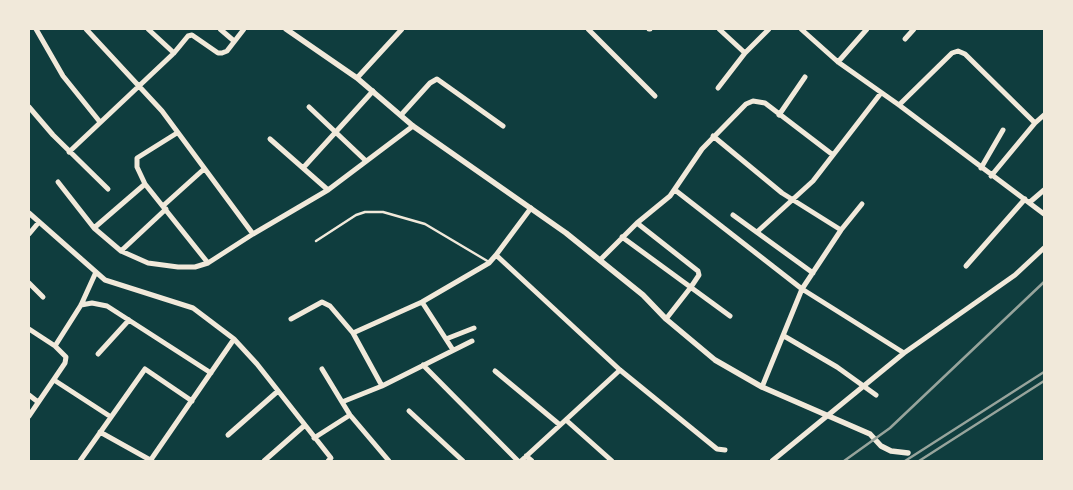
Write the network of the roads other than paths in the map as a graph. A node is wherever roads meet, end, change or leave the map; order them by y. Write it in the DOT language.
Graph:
graph roads {
  1 [pos="36,29"];
  2 [pos="86,29"];
  3 [pos="148,29"];
  4 [pos="220,29"];
  5 [pos="244,29"];
  6 [pos="286,29"];
  7 [pos="402,29"];
  8 [pos="588,29"];
  9 [pos="719,29"];
  10 [pos="769,29"];
  11 [pos="800,29"];
  12 [pos="867,29"];
  13 [pos="914,29"];
  14 [pos="905,39"];
  15 [pos="234,41"];
  16 [pos="174,52"];
  17 [pos="745,53"];
  18 [pos="838,62"];
  19 [pos="805,77"];
  20 [pos="357,78"];
  21 [pos="138,86"];
  22 [pos="718,88"];
  23 [pos="373,91"];
  24 [pos="881,93"];
  25 [pos="655,96"];
  26 [pos="899,105"];
  27 [pos="29,107"];
  28 [pos="308,107"];
  29 [pos="401,115"];
  30 [pos="779,115"];
  31 [pos="1044,115"];
  32 [pos="100,122"];
  33 [pos="1035,122"];
  34 [pos="413,126"];
  35 [pos="503,126"];
  36 [pos="1003,130"];
  37 [pos="177,133"];
  38 [pos="336,133"];
  39 [pos="713,136"];
  40 [pos="270,139"];
  41 [pos="70,152"];
  42 [pos="832,156"];
  43 [pos="366,161"];
  44 [pos="303,168"];
  45 [pos="981,168"];
  46 [pos="204,169"];
  47 [pos="991,176"];
  48 [pos="58,182"];
  49 [pos="145,184"];
  50 [pos="108,189"];
  51 [pos="328,190"];
  52 [pos="675,190"];
  53 [pos="1044,190"];
  54 [pos="793,200"];
  55 [pos="1027,200"];
  56 [pos="862,204"];
  57 [pos="165,207"];
  58 [pos="531,208"];
  59 [pos="29,213"];
  60 [pos="1044,214"];
  61 [pos="733,215"];
  62 [pos="39,222"];
  63 [pos="637,223"];
  64 [pos="94,228"];
  65 [pos="841,230"];
  66 [pos="757,232"];
  67 [pos="29,234"];
  68 [pos="253,234"];
  69 [pos="622,238"];
  70 [pos="316,241"];
  71 [pos="1044,248"];
  72 [pos="121,251"];
  73 [pos="496,255"];
  74 [pos="600,260"];
  75 [pos="489,262"];
  76 [pos="208,263"];
  77 [pos="966,266"];
  78 [pos="96,272"];
  79 [pos="813,273"];
  80 [pos="29,283"];
  81 [pos="691,288"];
  82 [pos="802,289"];
  83 [pos="43,297"];
  84 [pos="422,302"];
  85 [pos="81,304"];
  86 [pos="730,316"];
  87 [pos="291,319"];
  88 [pos="666,319"];
  89 [pos="129,320"];
  90 [pos="29,328"];
  91 [pos="474,328"];
  92 [pos="354,333"];
  93 [pos="784,336"];
  94 [pos="234,339"];
  95 [pos="446,339"];
  96 [pos="472,341"];
  97 [pos="54,346"];
  98 [pos="453,350"];
  99 [pos="904,353"];
  100 [pos="98,354"];
  101 [pos="423,365"];
  102 [pos="322,369"];
  103 [pos="620,370"];
  104 [pos="495,371"];
  105 [pos="210,374"];
  106 [pos="54,380"];
  107 [pos="382,386"];
  108 [pos="864,386"];
  109 [pos="762,387"];
  110 [pos="278,391"];
  111 [pos="29,395"];
  112 [pos="876,395"];
  113 [pos="192,401"];
  114 [pos="38,402"];
  115 [pos="342,402"];
  116 [pos="409,411"];
  117 [pos="350,415"];
  118 [pos="29,416"];
  119 [pos="828,416"];
  120 [pos="111,417"];
  121 [pos="566,420"];
  122 [pos="305,425"];
  123 [pos="560,425"];
  124 [pos="100,432"];
  125 [pos="228,435"];
  126 [pos="314,438"];
  127 [pos="725,450"];
  128 [pos="908,452"];
  129 [pos="526,456"];
  130 [pos="331,460"];
  131 [pos="80,461"];
  132 [pos="151,461"];
  133 [pos="264,461"];
  134 [pos="389,461"];
  135 [pos="462,461"];
  136 [pos="519,461"];
  137 [pos="532,461"];
  138 [pos="612,461"];
  139 [pos="772,461"];
  1 -- 32 [label="street"];
  2 -- 21 [label="street"];
  3 -- 16 [label="street"];
  4 -- 15 [label="street"];
  5 -- 15 [label="street"];
  6 -- 20 [label="street"];
  7 -- 20 [label="street"];
  8 -- 25 [label="street"];
  9 -- 17 [label="street"];
  10 -- 17 [label="street"];
  11 -- 18 [label="street"];
  12 -- 18 [label="street"];
  13 -- 14 [label="street"];
  15 -- 16 [label="street"];
  16 -- 21 [label="street"];
  17 -- 22 [label="street"];
  18 -- 24 [label="street"];
  19 -- 30 [label="street"];
  20 -- 23 [label="street"];
  21 -- 32 [label="street"];
  21 -- 37 [label="street"];
  23 -- 29 [label="street"];
  23 -- 38 [label="street"];
  24 -- 26 [label="street"];
  24 -- 42 [label="street"];
  26 -- 33 [label="street"];
  26 -- 45 [label="street"];
  27 -- 41 [label="street"];
  28 -- 38 [label="street"];
  29 -- 34 [label="street"];
  29 -- 35 [label="street"];
  30 -- 39 [label="street"];
  30 -- 42 [label="street"];
  31 -- 33 [label="street"];
  32 -- 41 [label="street"];
  33 -- 47 [label="street"];
  34 -- 43 [label="street"];
  34 -- 58 [label="street"];
  36 -- 45 [label="street"];
  37 -- 46 [label="street"];
  37 -- 49 [label="street"];
  38 -- 43 [label="street"];
  38 -- 44 [label="street"];
  39 -- 52 [label="street"];
  39 -- 54 [label="street"];
  40 -- 44 [label="street"];
  41 -- 50 [label="street"];
  42 -- 54 [label="street"];
  43 -- 51 [label="street"];
  44 -- 51 [label="street"];
  45 -- 47 [label="street"];
  46 -- 57 [label="street"];
  46 -- 68 [label="street"];
  47 -- 55 [label="street"];
  48 -- 64 [label="street"];
  49 -- 57 [label="street"];
  49 -- 64 [label="street"];
  51 -- 68 [label="street"];
  52 -- 63 [label="street"];
  52 -- 82 [label="street"];
  53 -- 55 [label="street"];
  54 -- 65 [label="street"];
  54 -- 66 [label="street"];
  55 -- 60 [label="street"];
  55 -- 77 [label="street"];
  56 -- 65 [label="street"];
  57 -- 72 [label="street"];
  57 -- 76 [label="street"];
  58 -- 73 [label="street"];
  58 -- 74 [label="street"];
  59 -- 62 [label="street"];
  61 -- 66 [label="street"];
  62 -- 67 [label="street"];
  62 -- 78 [label="street"];
  63 -- 69 [label="street"];
  63 -- 81 [label="street"];
  64 -- 72 [label="street"];
  65 -- 79 [label="street"];
  66 -- 79 [label="street"];
  68 -- 76 [label="street"];
  69 -- 74 [label="street"];
  69 -- 81 [label="street"];
  70 -- 75 [label="lane"];
  71 -- 99 [label="street"];
  72 -- 76 [label="street"];
  73 -- 75 [label="street"];
  73 -- 103 [label="street"];
  74 -- 88 [label="street"];
  75 -- 84 [label="street"];
  78 -- 85 [label="street"];
  78 -- 94 [label="street"];
  79 -- 82 [label="street"];
  80 -- 83 [label="street"];
  81 -- 86 [label="street"];
  81 -- 88 [label="street"];
  82 -- 93 [label="street"];
  82 -- 99 [label="street"];
  84 -- 92 [label="street"];
  84 -- 95 [label="street"];
  85 -- 89 [label="street"];
  85 -- 97 [label="street"];
  87 -- 92 [label="street"];
  88 -- 109 [label="street"];
  89 -- 100 [label="street"];
  89 -- 105 [label="street"];
  90 -- 97 [label="street"];
  91 -- 95 [label="street"];
  92 -- 107 [label="street"];
  93 -- 108 [label="street"];
  93 -- 109 [label="street"];
  94 -- 105 [label="street"];
  94 -- 110 [label="street"];
  95 -- 98 [label="street"];
  96 -- 98 [label="street"];
  97 -- 106 [label="street"];
  98 -- 101 [label="street"];
  99 -- 108 [label="street"];
  101 -- 107 [label="street"];
  101 -- 136 [label="street"];
  102 -- 115 [label="street"];
  103 -- 121 [label="street"];
  103 -- 127 [label="street"];
  104 -- 123 [label="street"];
  105 -- 113 [label="street"];
  106 -- 114 [label="street"];
  106 -- 120 [label="street"];
  107 -- 115 [label="street"];
  108 -- 112 [label="street"];
  108 -- 119 [label="street"];
  109 -- 119 [label="street"];
  110 -- 122 [label="street"];
  110 -- 125 [label="street"];
  111 -- 114 [label="street"];
  113 -- 120 [label="street"];
  113 -- 132 [label="street"];
  114 -- 118 [label="street"];
  115 -- 117 [label="street"];
  116 -- 135 [label="street"];
  117 -- 126 [label="street"];
  117 -- 134 [label="street"];
  119 -- 128 [label="street"];
  119 -- 139 [label="street"];
  120 -- 124 [label="street"];
  121 -- 123 [label="street"];
  121 -- 138 [label="street"];
  122 -- 126 [label="street"];
  122 -- 133 [label="street"];
  123 -- 129 [label="street"];
  124 -- 131 [label="street"];
  124 -- 132 [label="street"];
  126 -- 130 [label="street"];
  129 -- 136 [label="street"];
  129 -- 137 [label="street"];
}
